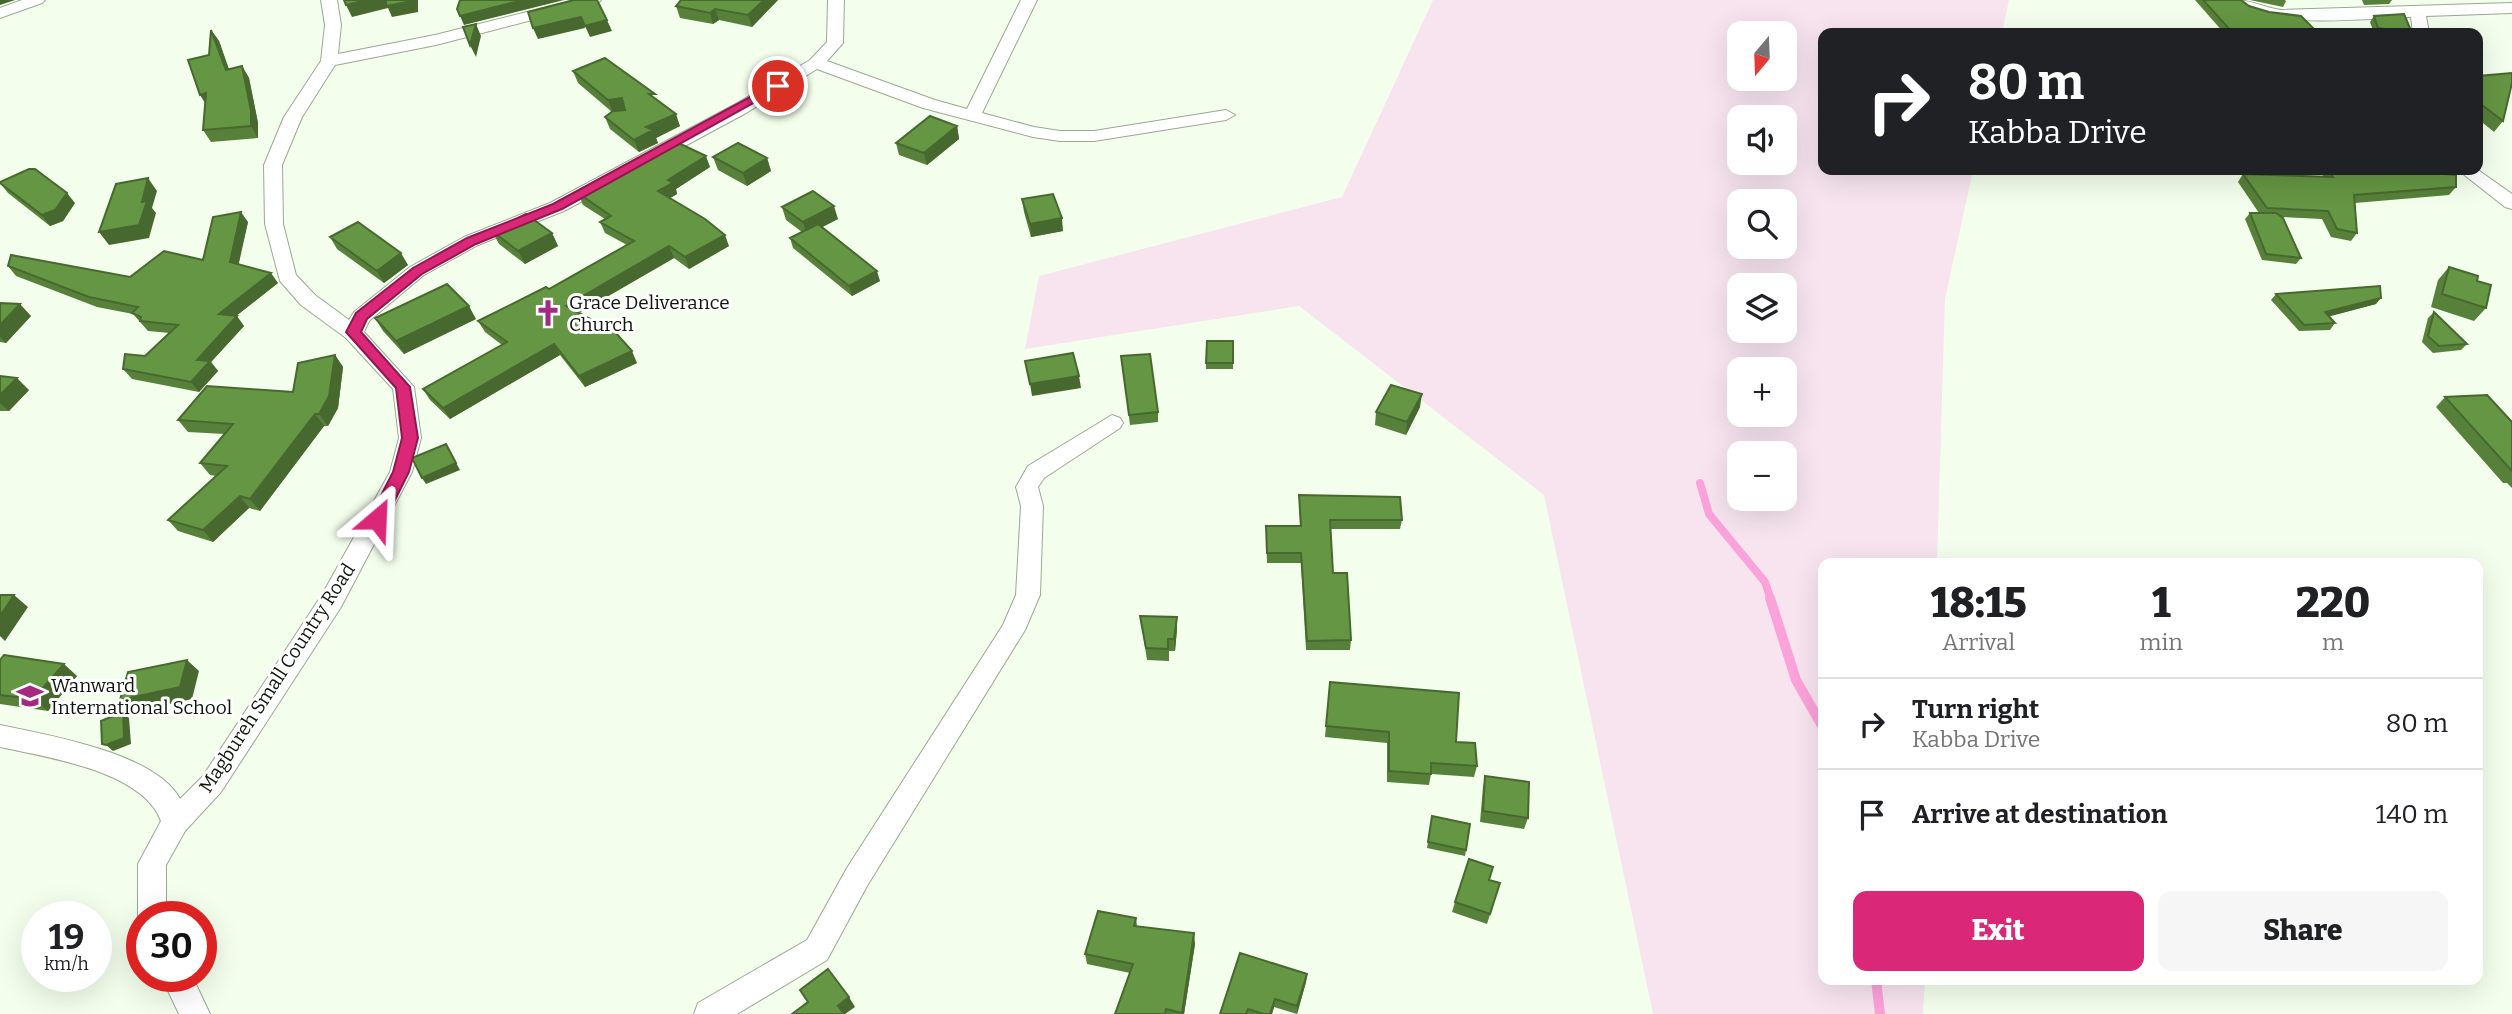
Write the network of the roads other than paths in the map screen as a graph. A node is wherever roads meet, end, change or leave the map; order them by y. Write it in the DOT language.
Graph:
graph roads {
  1 [pos="37,0"];
  2 [pos="329,0"];
  3 [pos="593,0"];
  4 [pos="836,0"];
  5 [pos="1029,0"];
  6 [pos="2241,0"];
  7 [pos="2512,8"];
  8 [pos="2418,12"];
  9 [pos="0,13"];
  10 [pos="2420,28"];
  11 [pos="329,61"];
  12 [pos="816,63"];
  13 [pos="1226,115"];
  14 [pos="973,116"];
  15 [pos="2474,175"];
  16 [pos="2512,203"];
  17 [pos="353,332"];
  18 [pos="1112,423"];
  19 [pos="0,736"];
  20 [pos="175,822"];
  21 [pos="150,901"];
  22 [pos="184,992"];
  23 [pos="195,1014"];
  24 [pos="709,1014"];
  1 -- 9 [label="street"];
  2 -- 11 [label="street, Magbureh Small Country Road"];
  3 -- 11 [label="street"];
  4 -- 12 [label="street"];
  5 -- 14 [label="street"];
  6 -- 8 [label="street"];
  7 -- 8 [label="street"];
  8 -- 10 [label="street"];
  11 -- 17 [label="street, Magbureh Small Country Road"];
  12 -- 14 [label="street"];
  12 -- 17 [label="street"];
  13 -- 14 [label="street"];
  15 -- 16 [label="street"];
  17 -- 20 [label="street, Magbureh Small Country Road"];
  18 -- 24 [label="street"];
  19 -- 20 [label="street"];
  20 -- 21 [label="street, Magbureh Small Country Road"];
  22 -- 23 [label="street"];
}
